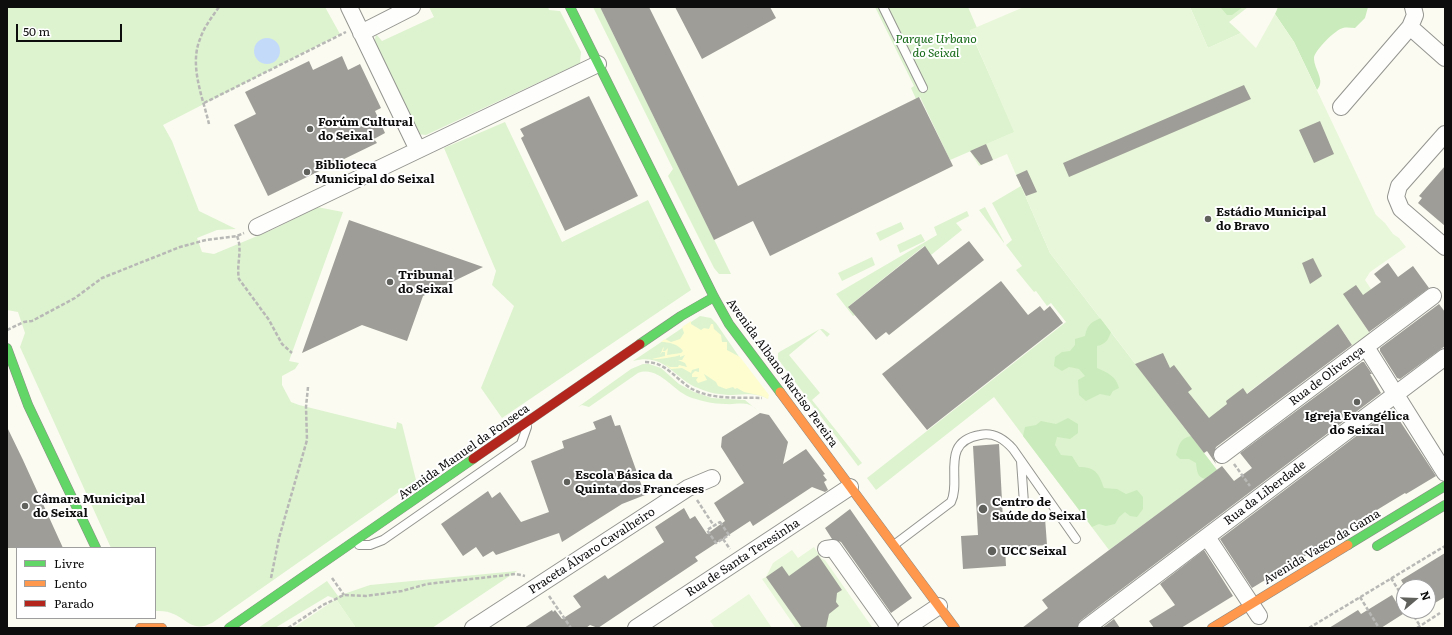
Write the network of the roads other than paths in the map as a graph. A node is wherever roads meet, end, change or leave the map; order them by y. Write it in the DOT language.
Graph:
graph roads {
  1 [pos="349,7"];
  2 [pos="412,7"];
  3 [pos="570,7"];
  4 [pos="883,7"];
  5 [pos="1413,7"];
  6 [pos="1410,27"];
  7 [pos="360,29"];
  8 [pos="1445,58"];
  9 [pos="598,64"];
  10 [pos="923,88"];
  11 [pos="1341,107"];
  12 [pos="1445,134"];
  13 [pos="418,150"];
  14 [pos="257,227"];
  15 [pos="1445,247"];
  16 [pos="1433,296"];
  17 [pos="714,297"];
  18 [pos="1366,347"];
  19 [pos="7,348"];
  20 [pos="1445,357"];
  21 [pos="10,358"];
  22 [pos="7,373"];
  23 [pos="1395,394"];
  24 [pos="28,405"];
  25 [pos="529,422"];
  26 [pos="1224,454"];
  27 [pos="1021,461"];
  28 [pos="1445,473"];
  29 [pos="712,478"];
  30 [pos="1445,486"];
  31 [pos="850,487"];
  32 [pos="1024,504"];
  33 [pos="1445,505"];
  34 [pos="1207,537"];
  35 [pos="1076,539"];
  36 [pos="893,545"];
  37 [pos="348,546"];
  38 [pos="96,547"];
  39 [pos="826,549"];
  40 [pos="1365,552"];
  41 [pos="939,606"];
  42 [pos="1257,613"];
  43 [pos="140,628"];
  44 [pos="162,628"];
  45 [pos="229,628"];
  46 [pos="474,628"];
  47 [pos="636,628"];
  48 [pos="890,628"];
  49 [pos="906,628"];
  50 [pos="955,628"];
  51 [pos="1086,628"];
  52 [pos="1212,628"];
  1 -- 7 [label="street"];
  2 -- 7 [label="street"];
  3 -- 9 [label="street, Avenida Albano Narciso Pereira"];
  4 -- 10 [label="lane"];
  5 -- 6 [label="street"];
  6 -- 8 [label="street"];
  6 -- 11 [label="street"];
  7 -- 13 [label="street"];
  9 -- 13 [label="street"];
  9 -- 17 [label="street, Avenida Albano Narciso Pereira"];
  12 -- 15 [label="street"];
  13 -- 14 [label="street"];
  16 -- 18 [label="street, Rua de Olivença"];
  17 -- 25 [label="street, Avenida Manuel da Fonseca"];
  17 -- 31 [label="street, Avenida Albano Narciso Pereira"];
  18 -- 23 [label="street"];
  18 -- 26 [label="street, Rua de Olivença"];
  19 -- 21 [label="street"];
  20 -- 23 [label="street, Rua da Liberdade"];
  21 -- 24 [label="street"];
  22 -- 24 [label="street"];
  23 -- 28 [label="street"];
  23 -- 34 [label="street, Rua da Liberdade"];
  24 -- 38 [label="street"];
  25 -- 37 [label="street, Avenida Manuel da Fonseca"];
  25 -- 37 [label="lane"];
  27 -- 32 [label="lane"];
  27 -- 35 [label="lane"];
  27 -- 36 [label="lane"];
  29 -- 46 [label="street, Praceta Álvaro Cavalheiro"];
  30 -- 42 [label="street, Avenida Vasco da Gama"];
  31 -- 36 [label="street, Avenida Albano Narciso Pereira"];
  31 -- 47 [label="street, Rua de Santa Teresinha"];
  33 -- 40 [label="street"];
  34 -- 42 [label="street"];
  34 -- 51 [label="street, Rua da Liberdade"];
  36 -- 41 [label="street, Avenida Albano Narciso Pereira"];
  37 -- 45 [label="street, Avenida Manuel da Fonseca"];
  39 -- 48 [label="street"];
  41 -- 49 [label="street"];
  41 -- 50 [label="street, Avenida Albano Narciso Pereira"];
  42 -- 52 [label="street, Avenida Vasco da Gama"];
  43 -- 44 [label="street"];
}
